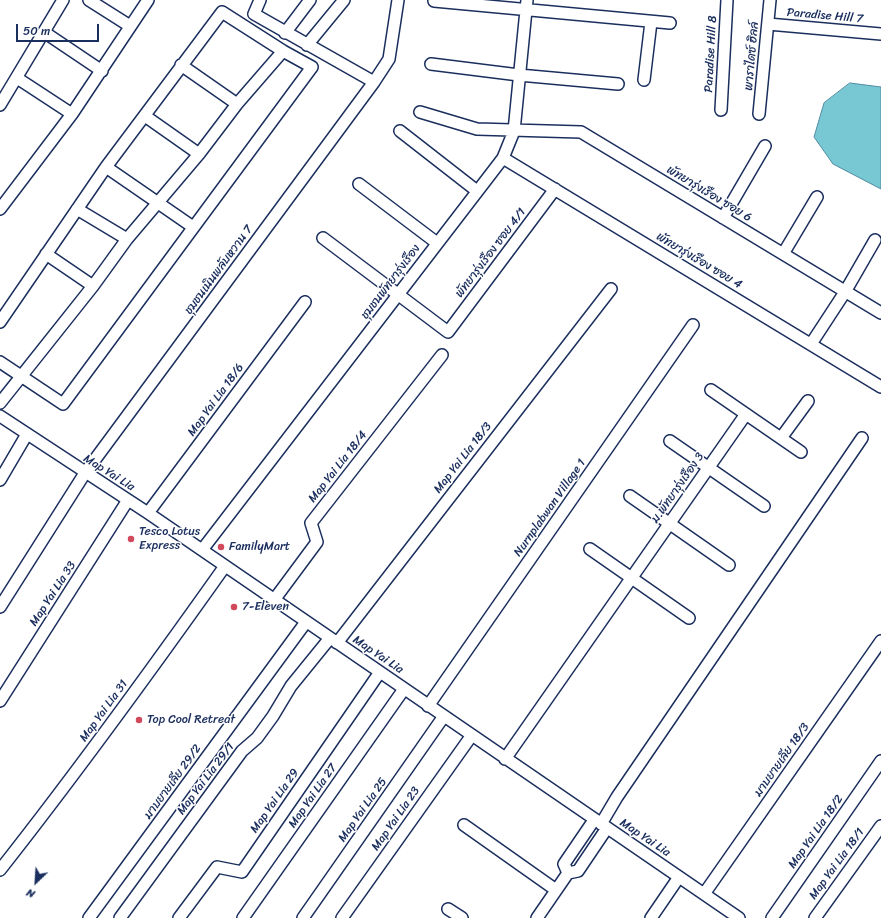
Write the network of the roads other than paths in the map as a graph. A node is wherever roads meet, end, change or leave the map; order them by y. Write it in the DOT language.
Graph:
graph roads {
  1 [pos="64,0"];
  2 [pos="89,0"];
  3 [pos="148,0"];
  4 [pos="260,0"];
  5 [pos="310,0"];
  6 [pos="344,0"];
  7 [pos="398,0"];
  8 [pos="728,0"];
  9 [pos="770,0"];
  10 [pos="434,1"];
  11 [pos="527,5"];
  12 [pos="651,22"];
  13 [pos="670,23"];
  14 [pos="768,24"];
  15 [pos="130,26"];
  16 [pos="44,32"];
  17 [pos="285,33"];
  18 [pos="881,34"];
  19 [pos="307,45"];
  20 [pos="283,51"];
  21 [pos="431,64"];
  22 [pos="181,65"];
  23 [pos="102,71"];
  24 [pos="520,75"];
  25 [pos="17,78"];
  26 [pos="644,80"];
  27 [pos="374,82"];
  28 [pos="618,84"];
  29 [pos="237,104"];
  30 [pos="0,105"];
  31 [pos="721,110"];
  32 [pos="420,112"];
  33 [pos="72,114"];
  34 [pos="759,114"];
  35 [pos="145,116"];
  36 [pos="400,131"];
  37 [pos="514,131"];
  38 [pos="765,146"];
  39 [pos="199,154"];
  40 [pos="503,158"];
  41 [pos="106,167"];
  42 [pos="359,184"];
  43 [pos="555,189"];
  44 [pos="477,191"];
  45 [pos="817,197"];
  46 [pos="158,203"];
  47 [pos="0,209"];
  48 [pos="77,209"];
  49 [pos="723,218"];
  50 [pos="193,227"];
  51 [pos="323,238"];
  52 [pos="128,239"];
  53 [pos="875,240"];
  54 [pos="437,243"];
  55 [pos="46,254"];
  56 [pos="783,254"];
  57 [pos="94,286"];
  58 [pos="611,289"];
  59 [pos="845,292"];
  60 [pos="398,294"];
  61 [pos="305,302"];
  62 [pos="881,313"];
  63 [pos="0,322"];
  64 [pos="693,325"];
  65 [pos="812,344"];
  66 [pos="442,355"];
  67 [pos="0,362"];
  68 [pos="22,376"];
  69 [pos="881,387"];
  70 [pos="711,390"];
  71 [pos="808,401"];
  72 [pos="0,402"];
  73 [pos="746,414"];
  74 [pos="0,416"];
  75 [pos="27,434"];
  76 [pos="781,438"];
  77 [pos="862,438"];
  78 [pos="670,441"];
  79 [pos="801,452"];
  80 [pos="708,467"];
  81 [pos="85,473"];
  82 [pos="0,480"];
  83 [pos="630,496"];
  84 [pos="128,500"];
  85 [pos="764,506"];
  86 [pos="148,513"];
  87 [pos="669,523"];
  88 [pos="590,549"];
  89 [pos="202,550"];
  90 [pos="729,565"];
  91 [pos="224,566"];
  92 [pos="631,578"];
  93 [pos="274,600"];
  94 [pos="0,607"];
  95 [pos="689,618"];
  96 [pos="306,622"];
  97 [pos="333,640"];
  98 [pos="881,641"];
  99 [pos="380,672"];
  100 [pos="404,689"];
  101 [pos="0,701"];
  102 [pos="428,706"];
  103 [pos="444,716"];
  104 [pos="472,735"];
  105 [pos="505,759"];
  106 [pos="881,761"];
  107 [pos="601,824"];
  108 [pos="464,825"];
  109 [pos="881,826"];
  110 [pos="0,870"];
  111 [pos="568,873"];
  112 [pos="679,877"];
  113 [pos="556,890"];
  114 [pos="704,894"];
  115 [pos="448,909"];
  116 [pos="88,918"];
  117 [pos="120,918"];
  118 [pos="179,918"];
  119 [pos="243,918"];
  120 [pos="303,918"];
  121 [pos="342,918"];
  122 [pos="462,918"];
  123 [pos="537,918"];
  124 [pos="651,918"];
  125 [pos="739,918"];
  126 [pos="772,918"];
  127 [pos="815,918"];
  1 -- 16 [label="street"];
  2 -- 15 [label="street"];
  3 -- 15 [label="street"];
  4 -- 17 [label="street"];
  5 -- 17 [label="street"];
  6 -- 19 [label="street"];
  7 -- 27 [label="street, ชุมชนเนินพลับหวาน 7"];
  8 -- 31 [label="street, Paradise Hill 8"];
  9 -- 14 [label="street, พาราไดซ์ ฮิลล์"];
  10 -- 11 [label="street"];
  11 -- 12 [label="street"];
  11 -- 24 [label="street, ชุมชนพัทยารุ่งเรือง"];
  12 -- 13 [label="street"];
  12 -- 26 [label="street"];
  14 -- 18 [label="street, Paradise Hill 7"];
  14 -- 34 [label="street, พาราไดซ์ ฮิลล์"];
  15 -- 23 [label="street"];
  16 -- 23 [label="street"];
  16 -- 25 [label="street"];
  17 -- 19 [label="street"];
  19 -- 27 [label="street"];
  20 -- 22 [label="street"];
  20 -- 29 [label="street"];
  20 -- 50 [label="street"];
  21 -- 24 [label="street"];
  22 -- 29 [label="street"];
  22 -- 35 [label="street"];
  23 -- 33 [label="street"];
  24 -- 28 [label="street"];
  24 -- 37 [label="street, ชุมชนพัทยารุ่งเรือง"];
  25 -- 30 [label="street"];
  25 -- 33 [label="street"];
  27 -- 81 [label="street, ชุมชนเนินพลับหวาน 7"];
  29 -- 39 [label="street"];
  32 -- 37 [label="street, พัทยารุ่งเรือง ซอย 6"];
  33 -- 47 [label="street"];
  35 -- 39 [label="street"];
  35 -- 41 [label="street"];
  36 -- 44 [label="street"];
  37 -- 40 [label="street, ชุมชนพัทยารุ่งเรือง"];
  37 -- 49 [label="street, พัทยารุ่งเรือง ซอย 6"];
  38 -- 49 [label="street"];
  39 -- 46 [label="street"];
  40 -- 43 [label="street, พัทยารุ่งเรือง ซอย 4"];
  40 -- 44 [label="street, ชุมชนพัทยารุ่งเรือง"];
  41 -- 46 [label="street"];
  41 -- 48 [label="street"];
  42 -- 54 [label="street"];
  43 -- 60 [label="street, พัทยารุ่งเรือง ซอย 4/1"];
  43 -- 65 [label="street, พัทยารุ่งเรือง ซอย 4"];
  44 -- 54 [label="street, ชุมชนพัทยารุ่งเรือง"];
  45 -- 56 [label="street"];
  46 -- 50 [label="street"];
  46 -- 52 [label="street"];
  48 -- 52 [label="street"];
  48 -- 55 [label="street"];
  49 -- 56 [label="street, พัทยารุ่งเรือง ซอย 6"];
  50 -- 68 [label="street"];
  51 -- 60 [label="street"];
  52 -- 57 [label="street"];
  53 -- 59 [label="street"];
  54 -- 60 [label="street, ชุมชนพัทยารุ่งเรือง"];
  55 -- 57 [label="street"];
  55 -- 63 [label="street"];
  56 -- 59 [label="street, พัทยารุ่งเรือง ซอย 6"];
  57 -- 68 [label="street"];
  58 -- 97 [label="street, Map Yai Lia 18/3"];
  59 -- 62 [label="street, พัทยารุ่งเรือง ซอย 6"];
  59 -- 65 [label="street"];
  60 -- 89 [label="street, ชุมชนพัทยารุ่งเรือง"];
  61 -- 86 [label="street, Map Yai Lia 18/6"];
  64 -- 102 [label="street, Nurnplabwan Village 1"];
  65 -- 69 [label="street, พัทยารุ่งเรือง ซอย 4"];
  66 -- 93 [label="street, Map Yai Lia 18/4"];
  67 -- 68 [label="street"];
  68 -- 72 [label="street"];
  70 -- 73 [label="street"];
  71 -- 76 [label="street"];
  73 -- 76 [label="street"];
  73 -- 80 [label="street, ม.พัทยารุ่งเรือง 3"];
  74 -- 75 [label="street, Map Yai Lia"];
  75 -- 81 [label="street, Map Yai Lia"];
  75 -- 82 [label="street"];
  76 -- 79 [label="street"];
  77 -- 107 [label="street"];
  78 -- 80 [label="street"];
  80 -- 85 [label="street"];
  80 -- 87 [label="street, ม.พัทยารุ่งเรือง 3"];
  81 -- 84 [label="street, Map Yai Lia"];
  81 -- 94 [label="street, ชุมชนเนินพลับหวาน 7"];
  83 -- 87 [label="street"];
  84 -- 86 [label="street, Map Yai Lia"];
  84 -- 101 [label="street, Map Yai Lia 33"];
  86 -- 89 [label="street, Map Yai Lia"];
  87 -- 90 [label="street"];
  87 -- 92 [label="street, ม.พัทยารุ่งเรือง 3"];
  88 -- 92 [label="street"];
  89 -- 91 [label="street, Map Yai Lia"];
  91 -- 93 [label="street, Map Yai Lia"];
  91 -- 110 [label="street, Map Yai Lia 31"];
  92 -- 95 [label="street"];
  92 -- 105 [label="street, ม.พัทยารุ่งเรือง 3"];
  93 -- 96 [label="street, Map Yai Lia"];
  96 -- 97 [label="street, Map Yai Lia"];
  96 -- 116 [label="street, มาบยายเลีย 29/2"];
  97 -- 99 [label="street, Map Yai Lia"];
  97 -- 117 [label="street, Map Yai Lia 29/1"];
  98 -- 114 [label="street, มาบยายเลีย 18/3"];
  99 -- 100 [label="street, Map Yai Lia"];
  99 -- 118 [label="street, Map Yai Lia 29"];
  100 -- 102 [label="street, Map Yai Lia"];
  100 -- 119 [label="street, Map Yai Lia 27"];
  102 -- 103 [label="street, Map Yai Lia"];
  103 -- 104 [label="street, Map Yai Lia"];
  103 -- 120 [label="street, Map Yai Lia 25"];
  104 -- 105 [label="street, Map Yai Lia"];
  104 -- 121 [label="street, Map Yai Lia 23"];
  105 -- 107 [label="street, Map Yai Lia"];
  106 -- 126 [label="street, Map Yai Lia 18/2"];
  107 -- 111 [label="street"];
  107 -- 111 [label="street"];
  107 -- 112 [label="street, Map Yai Lia"];
  108 -- 113 [label="street"];
  109 -- 127 [label="street, Map Yai Lia 18/1"];
  111 -- 113 [label="street"];
  112 -- 114 [label="street, Map Yai Lia"];
  112 -- 124 [label="street"];
  113 -- 123 [label="street"];
  114 -- 125 [label="street, Map Yai Lia"];
  115 -- 122 [label="street"];
}
